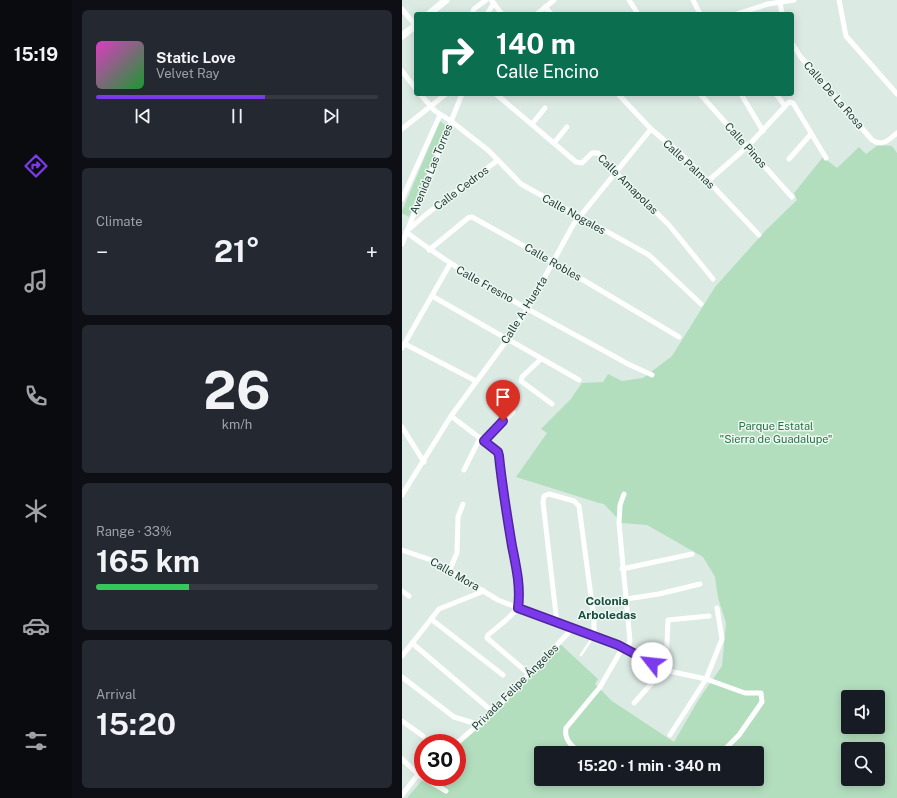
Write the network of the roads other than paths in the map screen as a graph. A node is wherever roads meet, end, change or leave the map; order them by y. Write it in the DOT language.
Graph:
graph roads {
  1 [pos="446,0"];
  2 [pos="486,0"];
  3 [pos="554,0"];
  4 [pos="629,0"];
  5 [pos="693,0"];
  6 [pos="794,0"];
  7 [pos="839,0"];
  8 [pos="492,1"];
  9 [pos="767,2"];
  10 [pos="780,2"];
  11 [pos="545,7"];
  12 [pos="402,9"];
  13 [pos="431,12"];
  14 [pos="473,12"];
  15 [pos="488,12"];
  16 [pos="500,12"];
  17 [pos="539,12"];
  18 [pos="549,12"];
  19 [pos="637,12"];
  20 [pos="699,12"];
  21 [pos="744,12"];
  22 [pos="782,12"];
  23 [pos="414,23"];
  24 [pos="414,27"];
  25 [pos="402,36"];
  26 [pos="794,46"];
  27 [pos="402,71"];
  28 [pos="414,86"];
  29 [pos="897,94"];
  30 [pos="422,96"];
  31 [pos="444,96"];
  32 [pos="461,96"];
  33 [pos="498,96"];
  34 [pos="623,96"];
  35 [pos="702,96"];
  36 [pos="742,96"];
  37 [pos="777,96"];
  38 [pos="784,106"];
  39 [pos="431,107"];
  40 [pos="545,108"];
  41 [pos="440,115"];
  42 [pos="451,121"];
  43 [pos="532,124"];
  44 [pos="567,127"];
  45 [pos="402,129"];
  46 [pos="651,129"];
  47 [pos="763,131"];
  48 [pos="897,133"];
  49 [pos="811,134"];
  50 [pos="554,143"];
  51 [pos="748,146"];
  52 [pos="826,158"];
  53 [pos="789,159"];
  54 [pos="498,160"];
  55 [pos="615,172"];
  56 [pos="708,180"];
  57 [pos="792,197"];
  58 [pos="402,199"];
  59 [pos="580,218"];
  60 [pos="406,232"];
  61 [pos="759,235"];
  62 [pos="402,244"];
  63 [pos="429,250"];
  64 [pos="553,262"];
  65 [pos="450,264"];
  66 [pos="713,279"];
  67 [pos="432,296"];
  68 [pos="701,304"];
  69 [pos="528,308"];
  70 [pos="679,337"];
  71 [pos="506,340"];
  72 [pos="403,346"];
  73 [pos="541,359"];
  74 [pos="652,375"];
  75 [pos="580,380"];
  76 [pos="476,381"];
  77 [pos="552,404"];
  78 [pos="513,412"];
  79 [pos="451,416"];
  80 [pos="402,427"];
  81 [pos="482,439"];
  82 [pos="424,462"];
  83 [pos="464,470"];
  84 [pos="624,494"];
  85 [pos="402,495"];
  86 [pos="463,504"];
  87 [pos="402,550"];
  88 [pos="692,554"];
  89 [pos="450,569"];
  90 [pos="622,569"];
  91 [pos="700,584"];
  92 [pos="402,591"];
  93 [pos="484,591"];
  94 [pos="409,596"];
  95 [pos="626,599"];
  96 [pos="518,608"];
  97 [pos="717,608"];
  98 [pos="709,616"];
  99 [pos="431,618"];
  100 [pos="557,623"];
  101 [pos="572,629"];
  102 [pos="594,637"];
  103 [pos="412,643"];
  104 [pos="625,648"];
  105 [pos="581,655"];
  106 [pos="402,656"];
  107 [pos="664,670"];
  108 [pos="529,674"];
  109 [pos="503,675"];
  110 [pos="402,677"];
  111 [pos="706,679"];
  112 [pos="634,703"];
  113 [pos="493,712"];
  114 [pos="402,721"];
  115 [pos="480,725"];
  116 [pos="421,734"];
  117 [pos="670,735"];
  118 [pos="466,736"];
  119 [pos="572,746"];
  120 [pos="728,746"];
  121 [pos="402,759"];
  122 [pos="414,768"];
  123 [pos="414,782"];
  124 [pos="439,786"];
  125 [pos="446,791"];
  126 [pos="402,795"];
  1 -- 13 [label="street"];
  2 -- 14 [label="street"];
  3 -- 11 [label="street"];
  4 -- 19 [label="street"];
  5 -- 20 [label="street"];
  6 -- 10 [label="street"];
  7 -- 29 [label="street"];
  8 -- 15 [label="street"];
  8 -- 16 [label="street"];
  9 -- 10 [label="street"];
  9 -- 21 [label="street"];
  10 -- 22 [label="street"];
  11 -- 17 [label="street"];
  11 -- 18 [label="street"];
  12 -- 23 [label="street"];
  24 -- 25 [label="street"];
  26 -- 48 [label="street, Calle De La Rosa"];
  27 -- 28 [label="street"];
  30 -- 39 [label="street, Calle Nogales"];
  31 -- 39 [label="street"];
  32 -- 42 [label="street, Avenida Las Torres"];
  33 -- 43 [label="street, Calle Amapolas"];
  34 -- 46 [label="street, Calle Palmas"];
  35 -- 51 [label="street, Calle Pinos"];
  36 -- 47 [label="street"];
  37 -- 38 [label="street"];
  38 -- 47 [label="street"];
  38 -- 49 [label="street"];
  39 -- 41 [label="street, Calle Nogales"];
  39 -- 45 [label="street"];
  40 -- 43 [label="street"];
  41 -- 42 [label="street, Calle Nogales"];
  41 -- 58 [label="street, Avenida Las Torres"];
  42 -- 54 [label="street, Calle Nogales"];
  42 -- 60 [label="street, Avenida Las Torres"];
  43 -- 50 [label="street, Calle Amapolas"];
  44 -- 50 [label="street"];
  46 -- 55 [label="street, Calle A. Huerta"];
  46 -- 56 [label="street, Calle Palmas"];
  47 -- 51 [label="street"];
  49 -- 52 [label="street"];
  49 -- 53 [label="street"];
  50 -- 55 [label="street, Calle Amapolas"];
  51 -- 56 [label="street"];
  51 -- 57 [label="street, Calle Pinos"];
  54 -- 59 [label="street, Calle Nogales"];
  54 -- 60 [label="street, Calle Cedros"];
  55 -- 59 [label="street, Calle A. Huerta"];
  55 -- 66 [label="street, Calle Amapolas"];
  56 -- 61 [label="street, Calle Palmas"];
  59 -- 64 [label="street, Calle A. Huerta"];
  59 -- 68 [label="street, Calle Nogales"];
  60 -- 62 [label="street, Avenida Las Torres"];
  60 -- 63 [label="street, Calle Fresno"];
  63 -- 64 [label="street, Calle Robles"];
  63 -- 65 [label="street, Calle Fresno"];
  64 -- 69 [label="street, Calle A. Huerta"];
  64 -- 70 [label="street, Calle Robles"];
  65 -- 67 [label="street"];
  65 -- 69 [label="street, Calle Fresno"];
  67 -- 71 [label="street"];
  67 -- 72 [label="street"];
  69 -- 71 [label="street, Calle A. Huerta"];
  69 -- 74 [label="street, Calle Fresno"];
  71 -- 73 [label="street"];
  71 -- 76 [label="street, Calle A. Huerta"];
  72 -- 76 [label="street"];
  73 -- 75 [label="street"];
  73 -- 77 [label="street"];
  76 -- 79 [label="street, Calle A. Huerta"];
  78 -- 81 [label="street"];
  79 -- 81 [label="street"];
  79 -- 82 [label="street, Calle A. Huerta"];
  80 -- 82 [label="street"];
  81 -- 83 [label="street"];
  81 -- 96 [label="street"];
  82 -- 85 [label="street, Calle A. Huerta"];
  84 -- 90 [label="street"];
  86 -- 89 [label="street"];
  87 -- 89 [label="street, Calle Mora"];
  88 -- 90 [label="street"];
  89 -- 93 [label="street, Calle Mora"];
  90 -- 95 [label="street"];
  91 -- 95 [label="street"];
  92 -- 94 [label="street"];
  93 -- 96 [label="street, Calle Mora"];
  93 -- 99 [label="street"];
  95 -- 104 [label="street"];
  96 -- 100 [label="street, Calle Mora"];
  96 -- 108 [label="street"];
  97 -- 111 [label="street"];
  98 -- 107 [label="street"];
  99 -- 103 [label="street"];
  99 -- 109 [label="street"];
  100 -- 101 [label="street, Calle Mora"];
  100 -- 102 [label="street"];
  101 -- 102 [label="street, Calle Mora"];
  101 -- 108 [label="street, Privada Felipe Ángeles"];
  102 -- 104 [label="street, Calle Mora"];
  102 -- 105 [label="lane"];
  103 -- 106 [label="street"];
  103 -- 113 [label="street"];
  104 -- 107 [label="street, Calle Mora"];
  104 -- 119 [label="street"];
  107 -- 111 [label="street, Calle Mora"];
  107 -- 112 [label="street"];
  108 -- 113 [label="street, Privada Felipe Ángeles"];
  110 -- 115 [label="street"];
  111 -- 117 [label="street"];
  111 -- 120 [label="street, Calle Mora"];
  113 -- 115 [label="street, Privada Felipe Ángeles"];
  114 -- 116 [label="street"];
  115 -- 118 [label="street, Privada Felipe Ángeles"];
  121 -- 122 [label="street"];
  123 -- 126 [label="street"];
  124 -- 125 [label="street"];
}
